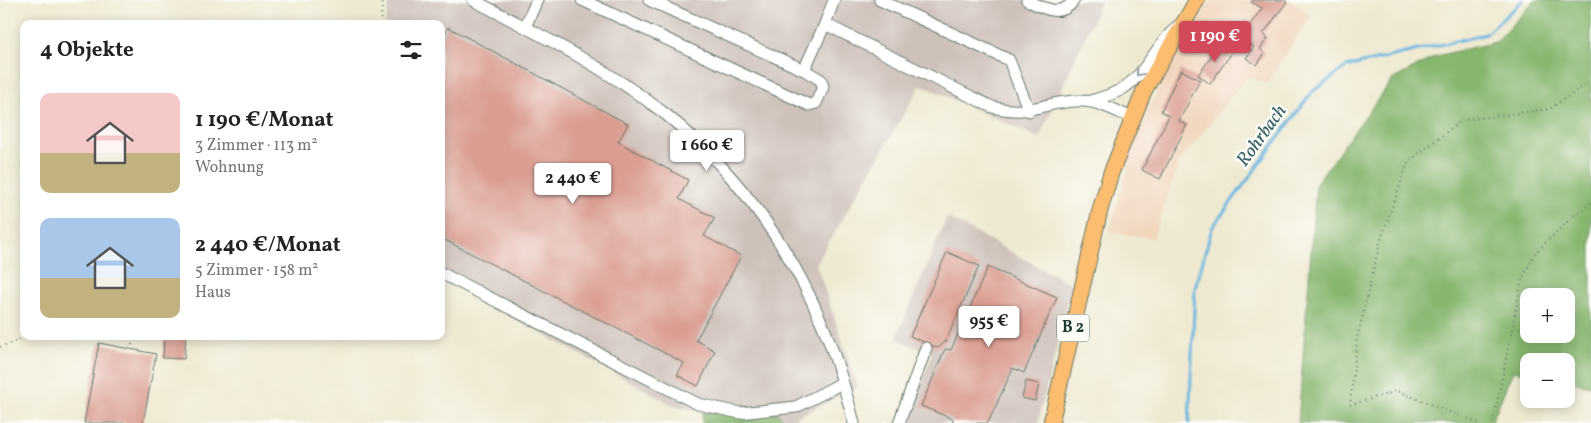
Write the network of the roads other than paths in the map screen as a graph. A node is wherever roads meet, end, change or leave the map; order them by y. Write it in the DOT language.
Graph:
graph roads {
  1 [pos="473,0"];
  2 [pos="537,0"];
  3 [pos="582,0"];
  4 [pos="649,0"];
  5 [pos="834,0"];
  6 [pos="880,0"];
  7 [pos="1027,0"];
  8 [pos="1074,0"];
  9 [pos="1196,0"];
  10 [pos="1182,23"];
  11 [pos="825,24"];
  12 [pos="524,27"];
  13 [pos="804,70"];
  14 [pos="1090,101"];
  15 [pos="1029,110"];
  16 [pos="1132,118"];
  17 [pos="445,275"];
  18 [pos="926,348"];
  19 [pos="842,382"];
  20 [pos="854,423"];
  21 [pos="899,423"];
  22 [pos="1051,423"];
  1 -- 12 [label="street"];
  2 -- 12 [label="street"];
  3 -- 13 [label="street"];
  4 -- 13 [label="street"];
  5 -- 11 [label="street"];
  6 -- 15 [label="street"];
  7 -- 8 [label="street"];
  9 -- 10 [label="main road, B 2"];
  10 -- 14 [label="street, one-way"];
  10 -- 16 [label="main road, B 2"];
  11 -- 13 [label="street"];
  11 -- 15 [label="street"];
  12 -- 19 [label="street"];
  14 -- 15 [label="street"];
  14 -- 16 [label="street"];
  16 -- 22 [label="main road, B 2"];
  17 -- 19 [label="street"];
  18 -- 21 [label="street"];
  19 -- 20 [label="street"];
}
